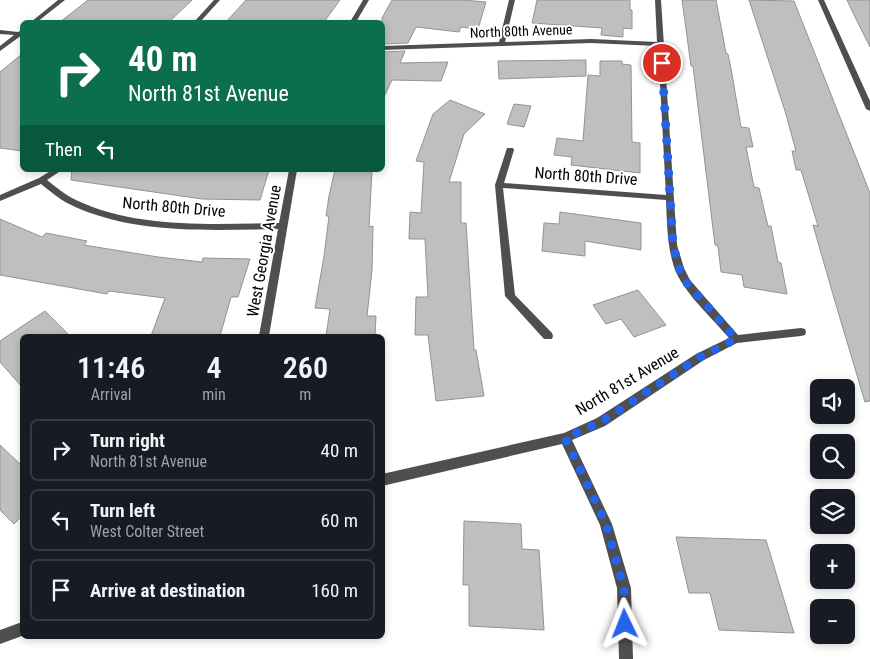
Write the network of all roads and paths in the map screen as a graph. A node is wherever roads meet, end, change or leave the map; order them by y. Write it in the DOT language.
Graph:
graph roads {
  1 [pos="62,0"];
  2 [pos="217,0"];
  3 [pos="366,0"];
  4 [pos="512,0"];
  5 [pos="658,0"];
  6 [pos="821,0"];
  7 [pos="37,20"];
  8 [pos="199,20"];
  9 [pos="354,20"];
  10 [pos="0,32"];
  11 [pos="20,33"];
  12 [pos="20,34"];
  13 [pos="661,44"];
  14 [pos="501,45"];
  15 [pos="385,48"];
  16 [pos="0,49"];
  17 [pos="870,109"];
  18 [pos="510,150"];
  19 [pos="55,172"];
  20 [pos="293,172"];
  21 [pos="42,180"];
  22 [pos="499,185"];
  23 [pos="0,198"];
  24 [pos="670,198"];
  25 [pos="282,226"];
  26 [pos="801,332"];
  27 [pos="264,334"];
  28 [pos="548,336"];
  29 [pos="736,339"];
  30 [pos="565,438"];
  31 [pos="385,479"];
  32 [pos="20,630"];
  33 [pos="0,637"];
  34 [pos="626,659"];
  1 -- 7 [label="street"];
  2 -- 8 [label="street"];
  3 -- 9 [label="street"];
  4 -- 14 [label="street"];
  5 -- 13 [label="street"];
  6 -- 17 [label="street"];
  10 -- 11 [label="street"];
  12 -- 16 [label="street"];
  13 -- 14 [label="street, North 80th Avenue"];
  13 -- 24 [label="street"];
  14 -- 15 [label="street, North 80th Avenue"];
  18 -- 22 [label="street"];
  19 -- 21 [label="street"];
  20 -- 25 [label="street, West Georgia Avenue"];
  21 -- 23 [label="street"];
  21 -- 25 [label="street, North 80th Drive"];
  22 -- 24 [label="street, North 80th Drive"];
  22 -- 28 [label="street"];
  24 -- 29 [label="street"];
  25 -- 27 [label="street, West Georgia Avenue"];
  26 -- 29 [label="street, North 81st Avenue"];
  29 -- 30 [label="street, North 81st Avenue"];
  30 -- 31 [label="street, North 81st Avenue"];
  30 -- 34 [label="street"];
  32 -- 33 [label="street"];
}
